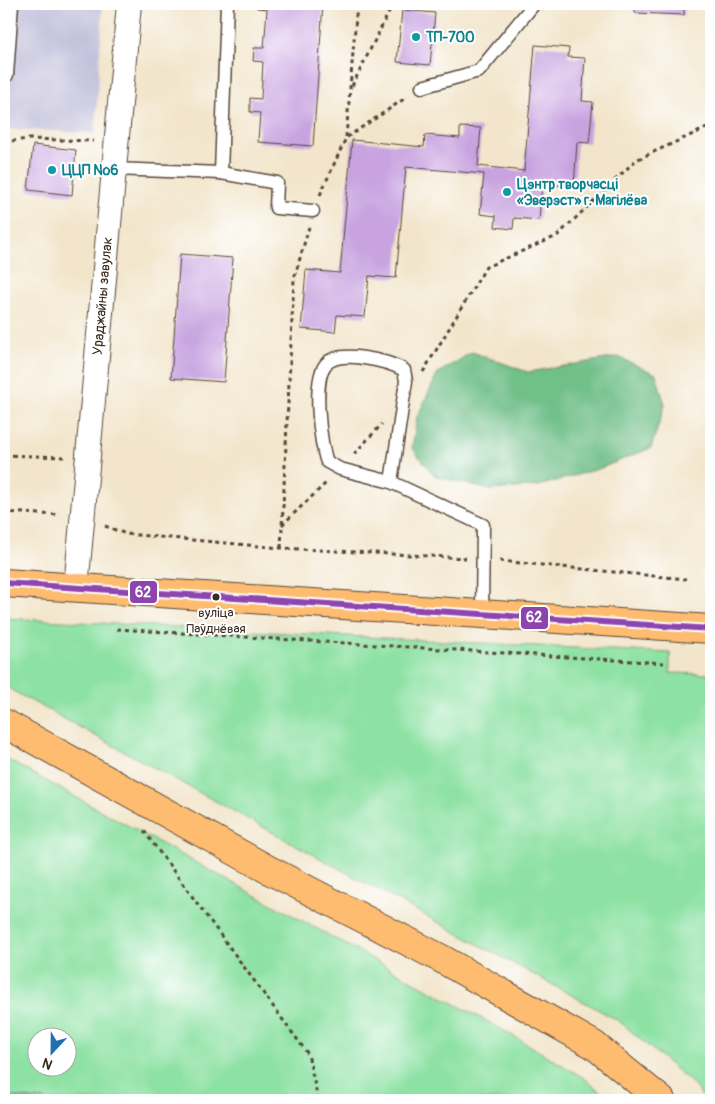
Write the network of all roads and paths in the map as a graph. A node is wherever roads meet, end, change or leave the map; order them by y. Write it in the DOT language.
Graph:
graph roads {
  1 [pos="12,4"];
  2 [pos="129,4"];
  3 [pos="227,4"];
  4 [pos="358,4"];
  5 [pos="393,4"];
  6 [pos="534,4"];
  7 [pos="7,75"];
  8 [pos="422,87"];
  9 [pos="350,89"];
  10 [pos="711,126"];
  11 [pos="346,138"];
  12 [pos="4,142"];
  13 [pos="116,142"];
  14 [pos="113,169"];
  15 [pos="221,173"];
  16 [pos="313,211"];
  17 [pos="403,400"];
  18 [pos="4,455"];
  19 [pos="88,458"];
  20 [pos="340,470"];
  21 [pos="391,482"];
  22 [pos="4,512"];
  23 [pos="82,516"];
  24 [pos="282,525"];
  25 [pos="281,548"];
  26 [pos="483,559"];
  27 [pos="686,579"];
  28 [pos="4,583"];
  29 [pos="76,588"];
  30 [pos="482,615"];
  31 [pos="117,629"];
  32 [pos="711,629"];
  33 [pos="664,663"];
  34 [pos="4,723"];
  35 [pos="142,828"];
  36 [pos="318,1100"];
  37 [pos="661,1100"];
  1 -- 7 [label="lane"];
  2 -- 13 [label="street, Ураджайны завулак"];
  3 -- 15 [label="lane"];
  4 -- 9 [label="path"];
  5 -- 9 [label="path"];
  6 -- 8 [label="lane"];
  8 -- 11 [label="path"];
  9 -- 11 [label="path"];
  10 -- 17 [label="path"];
  11 -- 16 [label="path"];
  12 -- 13 [label="path"];
  13 -- 14 [label="street, Ураджайны завулак"];
  14 -- 15 [label="lane"];
  14 -- 19 [label="street, Ураджайны завулак"];
  15 -- 16 [label="lane"];
  16 -- 24 [label="path"];
  17 -- 20 [label="path"];
  17 -- 20 [label="lane"];
  17 -- 21 [label="lane"];
  18 -- 19 [label="path"];
  19 -- 23 [label="street, Ураджайны завулак"];
  20 -- 21 [label="lane"];
  20 -- 24 [label="path"];
  21 -- 26 [label="lane"];
  22 -- 23 [label="path"];
  23 -- 25 [label="path"];
  23 -- 29 [label="street, Ураджайны завулак"];
  24 -- 25 [label="path"];
  25 -- 26 [label="path"];
  26 -- 27 [label="path"];
  26 -- 30 [label="lane"];
  28 -- 29 [label="main road"];
  29 -- 30 [label="main road"];
  30 -- 32 [label="main road"];
  31 -- 33 [label="path"];
  34 -- 37 [label="main road"];
  35 -- 36 [label="path"];
}
